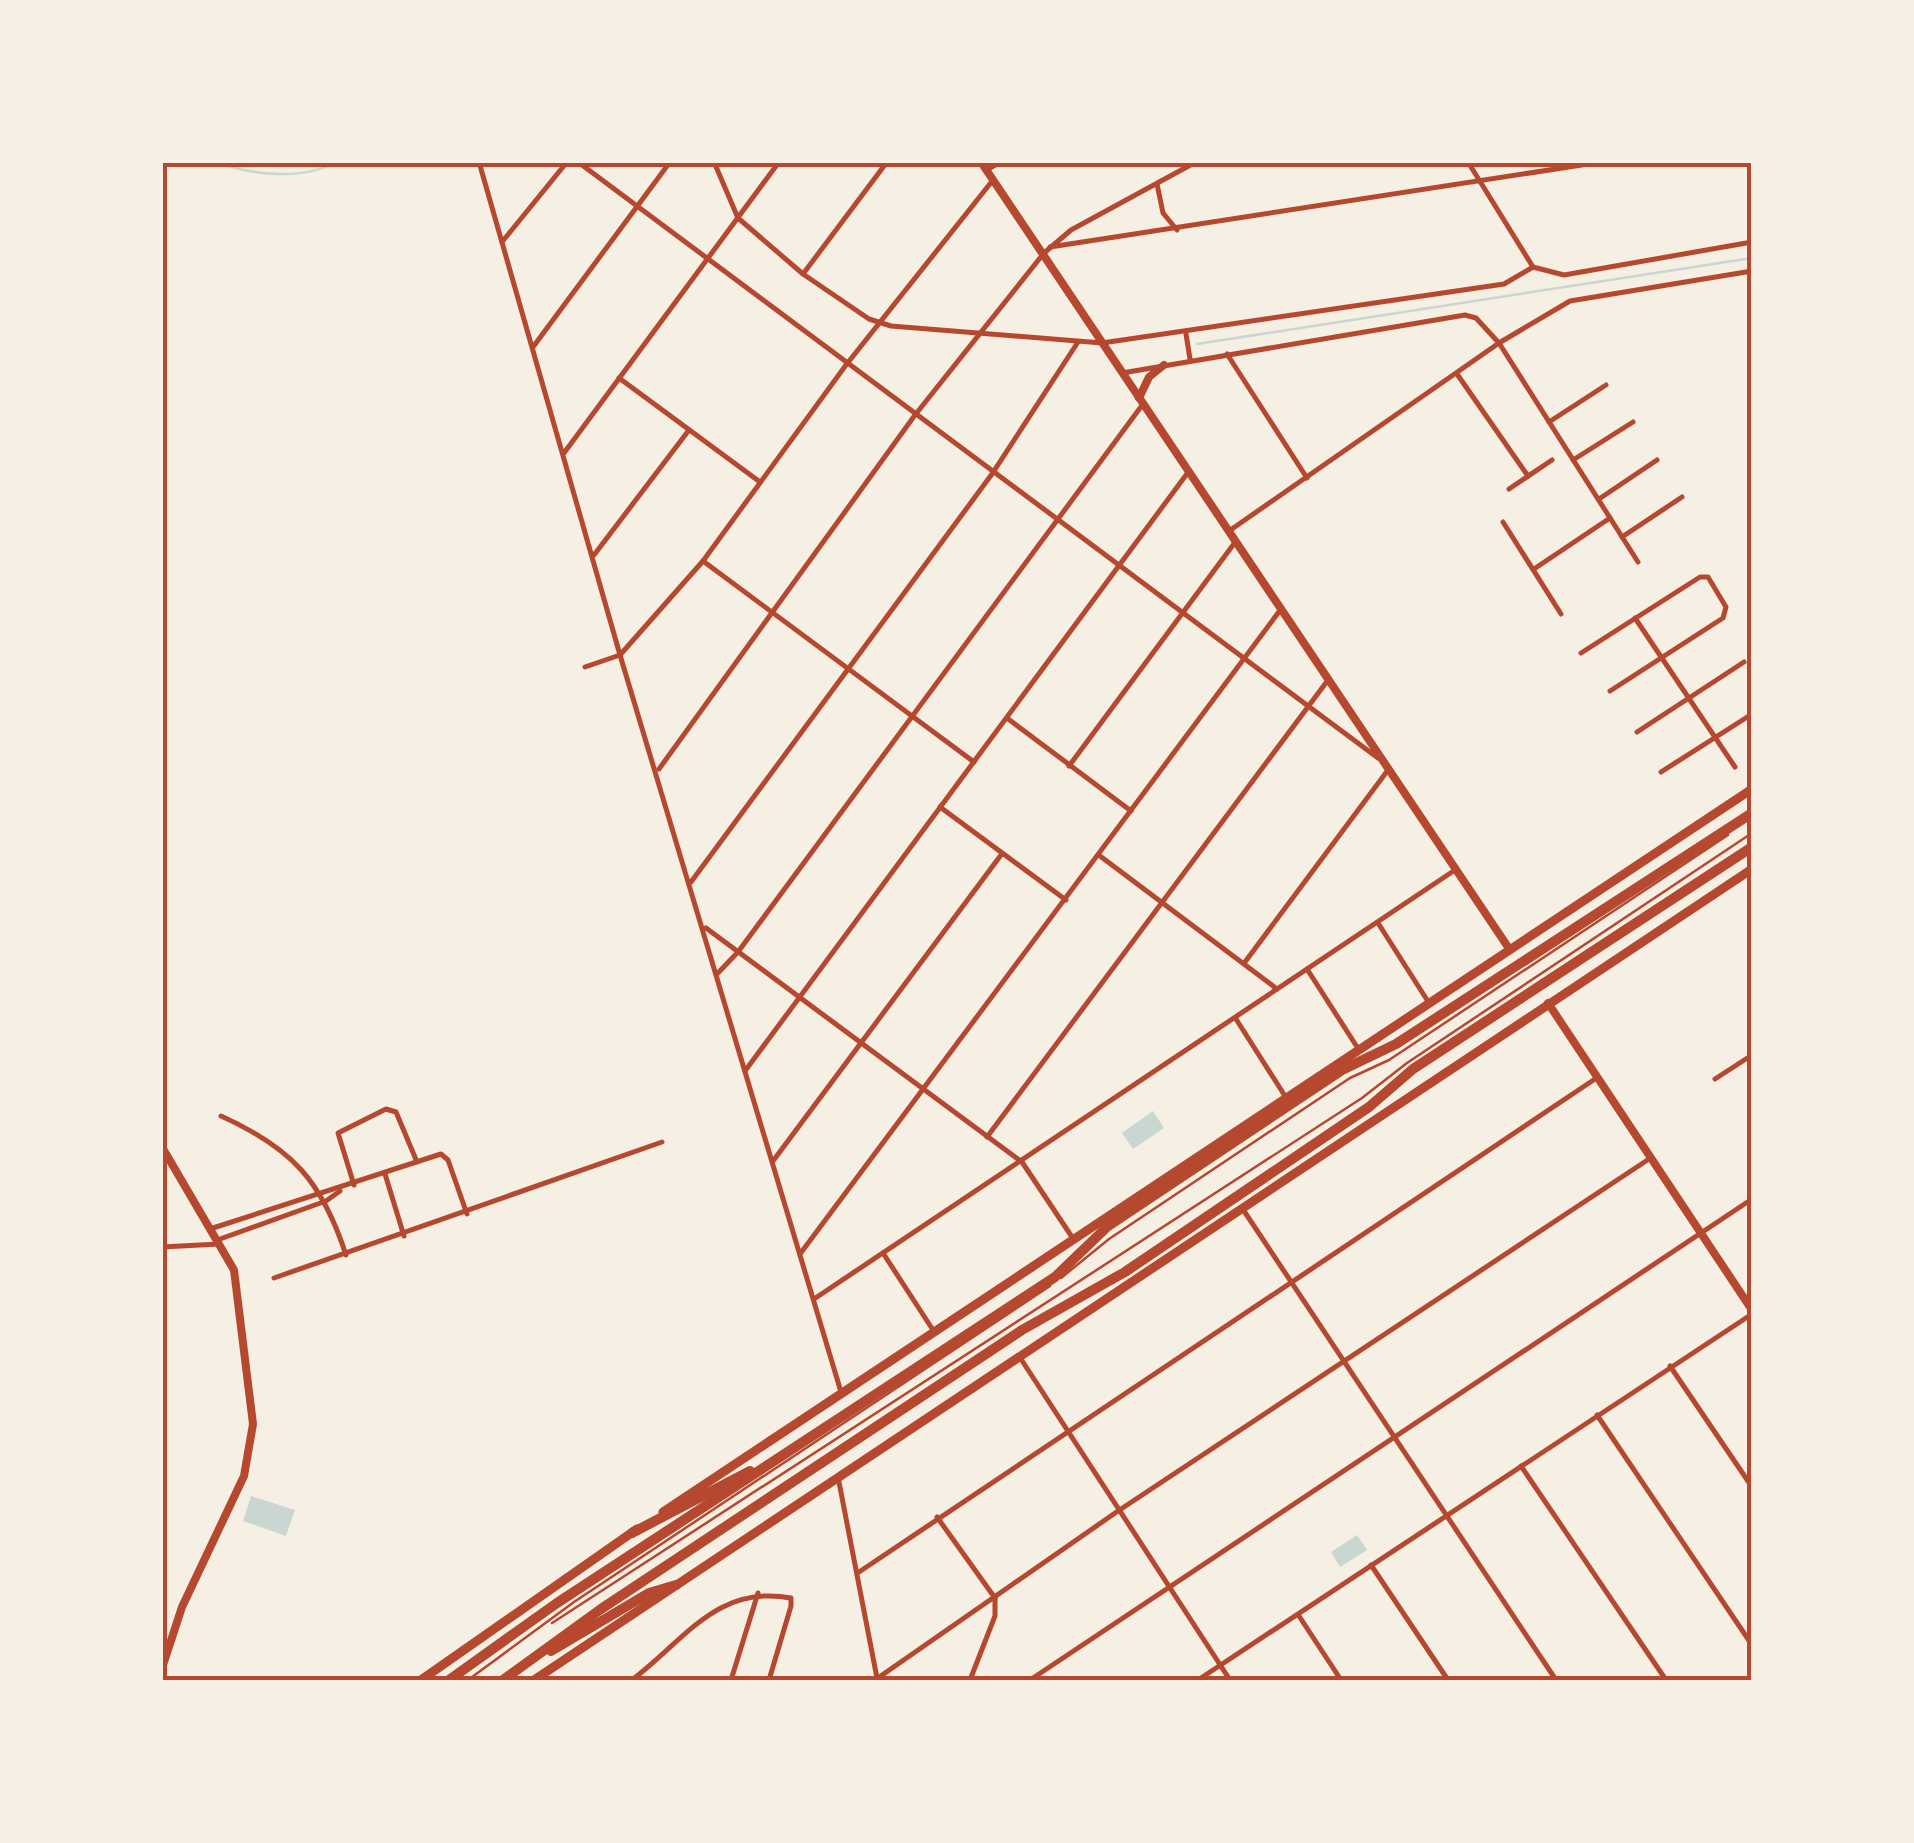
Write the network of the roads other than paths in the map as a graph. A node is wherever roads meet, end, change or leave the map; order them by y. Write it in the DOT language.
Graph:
graph roads {
  1 [pos="479,162"];
  2 [pos="567,162"];
  3 [pos="578,162"];
  4 [pos="670,162"];
  5 [pos="714,162"];
  6 [pos="779,162"];
  7 [pos="887,162"];
  8 [pos="1000,162"];
  9 [pos="1196,162"];
  10 [pos="1468,162"];
  11 [pos="1601,162"];
  12 [pos="984,166"];
  13 [pos="992,180"];
  14 [pos="1480,180"];
  15 [pos="1157,183"];
  16 [pos="636,208"];
  17 [pos="738,218"];
  18 [pos="1178,230"];
  19 [pos="502,242"];
  20 [pos="1752,242"];
  21 [pos="1047,250"];
  22 [pos="708,261"];
  23 [pos="1534,267"];
  24 [pos="1752,271"];
  25 [pos="803,274"];
  26 [pos="878,324"];
  27 [pos="981,333"];
  28 [pos="1186,334"];
  29 [pos="1078,342"];
  30 [pos="1102,343"];
  31 [pos="1499,343"];
  32 [pos="533,347"];
  33 [pos="1226,352"];
  34 [pos="1190,360"];
  35 [pos="846,364"];
  36 [pos="1164,365"];
  37 [pos="1122,373"];
  38 [pos="1457,374"];
  39 [pos="620,378"];
  40 [pos="1606,385"];
  41 [pos="1141,401"];
  42 [pos="915,415"];
  43 [pos="1548,422"];
  44 [pos="1632,422"];
  45 [pos="689,430"];
  46 [pos="564,452"];
  47 [pos="1552,460"];
  48 [pos="1573,460"];
  49 [pos="1657,460"];
  50 [pos="1190,471"];
  51 [pos="992,474"];
  52 [pos="1528,476"];
  53 [pos="1306,478"];
  54 [pos="760,482"];
  55 [pos="1509,489"];
  56 [pos="1682,497"];
  57 [pos="1598,499"];
  58 [pos="1610,518"];
  59 [pos="1056,520"];
  60 [pos="1502,522"];
  61 [pos="1229,532"];
  62 [pos="1622,537"];
  63 [pos="1236,541"];
  64 [pos="594,555"];
  65 [pos="703,561"];
  66 [pos="1638,562"];
  67 [pos="1119,567"];
  68 [pos="1533,570"];
  69 [pos="1280,609"];
  70 [pos="771,612"];
  71 [pos="1182,612"];
  72 [pos="1561,614"];
  73 [pos="1636,618"];
  74 [pos="1582,653"];
  75 [pos="620,655"];
  76 [pos="1243,658"];
  77 [pos="1662,658"];
  78 [pos="1744,662"];
  79 [pos="584,667"];
  80 [pos="846,671"];
  81 [pos="1328,680"];
  82 [pos="1610,691"];
  83 [pos="1688,698"];
  84 [pos="1306,708"];
  85 [pos="1752,714"];
  86 [pos="910,717"];
  87 [pos="1008,718"];
  88 [pos="1637,732"];
  89 [pos="1714,737"];
  90 [pos="1380,760"];
  91 [pos="974,762"];
  92 [pos="1069,766"];
  93 [pos="1735,768"];
  94 [pos="658,770"];
  95 [pos="1388,770"];
  96 [pos="1661,772"];
  97 [pos="1752,789"];
  98 [pos="940,807"];
  99 [pos="1131,811"];
  100 [pos="1752,816"];
  101 [pos="1752,832"];
  102 [pos="1752,847"];
  103 [pos="1001,855"];
  104 [pos="1100,856"];
  105 [pos="1456,869"];
  106 [pos="1752,869"];
  107 [pos="691,882"];
  108 [pos="1066,900"];
  109 [pos="1162,902"];
  110 [pos="1378,922"];
  111 [pos="704,926"];
  112 [pos="1510,950"];
  113 [pos="738,952"];
  114 [pos="1246,962"];
  115 [pos="1306,968"];
  116 [pos="716,974"];
  117 [pos="1277,989"];
  118 [pos="797,997"];
  119 [pos="1429,1003"];
  120 [pos="1548,1003"];
  121 [pos="1236,1019"];
  122 [pos="858,1044"];
  123 [pos="1359,1050"];
  124 [pos="1752,1055"];
  125 [pos="745,1071"];
  126 [pos="1595,1079"];
  127 [pos="1715,1079"];
  128 [pos="922,1090"];
  129 [pos="1286,1098"];
  130 [pos="221,1116"];
  131 [pos="988,1137"];
  132 [pos="662,1142"];
  133 [pos="162,1147"];
  134 [pos="1649,1159"];
  135 [pos="773,1160"];
  136 [pos="417,1162"];
  137 [pos="1022,1162"];
  138 [pos="385,1174"];
  139 [pos="354,1185"];
  140 [pos="343,1189"];
  141 [pos="321,1191"];
  142 [pos="1752,1199"];
  143 [pos="326,1202"];
  144 [pos="1242,1208"];
  145 [pos="267,1210"];
  146 [pos="466,1214"];
  147 [pos="270,1220"];
  148 [pos="214,1228"];
  149 [pos="1698,1233"];
  150 [pos="404,1236"];
  151 [pos="1074,1240"];
  152 [pos="221,1242"];
  153 [pos="162,1247"];
  154 [pos="883,1253"];
  155 [pos="800,1254"];
  156 [pos="346,1255"];
  157 [pos="274,1278"];
  158 [pos="1290,1283"];
  159 [pos="814,1299"];
  160 [pos="1752,1312"];
  161 [pos="935,1333"];
  162 [pos="1019,1356"];
  163 [pos="1343,1361"];
  164 [pos="1670,1366"];
  165 [pos="842,1394"];
  166 [pos="1598,1415"];
  167 [pos="1067,1434"];
  168 [pos="1396,1440"];
  169 [pos="799,1445"];
  170 [pos="1521,1466"];
  171 [pos="838,1477"];
  172 [pos="1752,1487"];
  173 [pos="1118,1511"];
  174 [pos="1446,1516"];
  175 [pos="937,1517"];
  176 [pos="632,1533"];
  177 [pos="1371,1565"];
  178 [pos="859,1572"];
  179 [pos="676,1585"];
  180 [pos="1168,1590"];
  181 [pos="758,1594"];
  182 [pos="994,1598"];
  183 [pos="1298,1616"];
  184 [pos="546,1626"];
  185 [pos="1752,1645"];
  186 [pos="1220,1666"];
  187 [pos="162,1668"];
  188 [pos="420,1680"];
  189 [pos="450,1680"];
  190 [pos="468,1680"];
  191 [pos="503,1680"];
  192 [pos="534,1680"];
  193 [pos="632,1680"];
  194 [pos="731,1680"];
  195 [pos="768,1680"];
  196 [pos="877,1680"];
  197 [pos="970,1680"];
  198 [pos="1030,1680"];
  199 [pos="1198,1680"];
  200 [pos="1230,1680"];
  201 [pos="1341,1680"];
  202 [pos="1448,1680"];
  203 [pos="1556,1680"];
  204 [pos="1666,1680"];
  1 -- 19 [label="street"];
  2 -- 19 [label="street"];
  3 -- 16 [label="street"];
  4 -- 16 [label="street"];
  5 -- 17 [label="street"];
  6 -- 17 [label="street"];
  7 -- 25 [label="street"];
  8 -- 12 [label="street"];
  9 -- 15 [label="street"];
  10 -- 14 [label="street"];
  11 -- 14 [label="street"];
  12 -- 13 [label="main road"];
  13 -- 21 [label="main road"];
  13 -- 26 [label="street"];
  14 -- 18 [label="street"];
  14 -- 23 [label="street"];
  15 -- 18 [label="street"];
  15 -- 21 [label="street"];
  16 -- 22 [label="street"];
  16 -- 32 [label="street"];
  17 -- 22 [label="street"];
  17 -- 25 [label="street"];
  18 -- 21 [label="street"];
  19 -- 32 [label="street"];
  20 -- 23 [label="street"];
  21 -- 27 [label="street"];
  21 -- 30 [label="main road"];
  22 -- 35 [label="street"];
  22 -- 39 [label="street"];
  23 -- 28 [label="street"];
  24 -- 31 [label="street"];
  25 -- 26 [label="street"];
  26 -- 27 [label="street"];
  26 -- 35 [label="street"];
  27 -- 29 [label="street"];
  27 -- 42 [label="street"];
  28 -- 30 [label="street"];
  28 -- 34 [label="street"];
  29 -- 30 [label="street"];
  29 -- 51 [label="street"];
  30 -- 37 [label="main road"];
  31 -- 33 [label="street"];
  31 -- 38 [label="street"];
  31 -- 43 [label="street"];
  32 -- 46 [label="street"];
  33 -- 34 [label="street"];
  33 -- 53 [label="street"];
  34 -- 36 [label="street"];
  35 -- 42 [label="street"];
  35 -- 54 [label="street"];
  36 -- 37 [label="street"];
  36 -- 41 [label="main road"];
  37 -- 41 [label="main road"];
  38 -- 52 [label="street"];
  38 -- 53 [label="street"];
  39 -- 45 [label="street"];
  39 -- 46 [label="street"];
  40 -- 43 [label="street"];
  41 -- 50 [label="main road"];
  41 -- 59 [label="street"];
  42 -- 51 [label="street"];
  42 -- 70 [label="street"];
  43 -- 48 [label="street"];
  44 -- 48 [label="street"];
  45 -- 54 [label="street"];
  45 -- 64 [label="street"];
  46 -- 64 [label="street"];
  47 -- 52 [label="street"];
  48 -- 57 [label="street"];
  49 -- 57 [label="street"];
  50 -- 61 [label="main road"];
  50 -- 67 [label="street"];
  51 -- 59 [label="street"];
  51 -- 80 [label="street"];
  52 -- 55 [label="street"];
  53 -- 61 [label="street"];
  54 -- 65 [label="street"];
  56 -- 62 [label="street"];
  57 -- 58 [label="street"];
  58 -- 62 [label="street"];
  58 -- 68 [label="street"];
  59 -- 67 [label="street"];
  59 -- 86 [label="street"];
  60 -- 68 [label="street"];
  61 -- 63 [label="main road"];
  62 -- 66 [label="street"];
  63 -- 69 [label="main road"];
  63 -- 71 [label="street"];
  64 -- 75 [label="street"];
  65 -- 70 [label="street"];
  65 -- 75 [label="street"];
  67 -- 71 [label="street"];
  67 -- 87 [label="street"];
  68 -- 72 [label="street"];
  69 -- 76 [label="street"];
  69 -- 81 [label="main road"];
  70 -- 80 [label="street"];
  70 -- 94 [label="street"];
  71 -- 76 [label="street"];
  71 -- 92 [label="street"];
  73 -- 74 [label="street"];
  73 -- 77 [label="street"];
  73 -- 77 [label="street"];
  75 -- 79 [label="street"];
  75 -- 94 [label="street"];
  76 -- 84 [label="street"];
  76 -- 99 [label="street"];
  77 -- 82 [label="street"];
  77 -- 83 [label="street"];
  78 -- 83 [label="street"];
  80 -- 86 [label="street"];
  80 -- 107 [label="street"];
  81 -- 84 [label="street"];
  81 -- 90 [label="main road"];
  83 -- 88 [label="street"];
  83 -- 89 [label="street"];
  84 -- 90 [label="street"];
  84 -- 109 [label="street"];
  85 -- 89 [label="street"];
  86 -- 91 [label="street"];
  86 -- 113 [label="street"];
  87 -- 91 [label="street"];
  87 -- 92 [label="street"];
  89 -- 93 [label="street"];
  89 -- 96 [label="street"];
  90 -- 95 [label="main road"];
  91 -- 98 [label="street"];
  92 -- 99 [label="street"];
  94 -- 107 [label="street"];
  95 -- 105 [label="main road"];
  95 -- 114 [label="street"];
  97 -- 112 [label="main road"];
  98 -- 103 [label="street"];
  98 -- 118 [label="street"];
  99 -- 104 [label="street"];
  100 -- 169 [label="highway"];
  100 -- 184 [label="lane"];
  101 -- 184 [label="lane"];
  102 -- 191 [label="highway"];
  103 -- 108 [label="street"];
  103 -- 122 [label="street"];
  104 -- 108 [label="street"];
  104 -- 109 [label="street"];
  105 -- 110 [label="street"];
  105 -- 112 [label="main road"];
  106 -- 120 [label="main road"];
  107 -- 111 [label="street"];
  108 -- 128 [label="street"];
  109 -- 114 [label="street"];
  109 -- 131 [label="street"];
  110 -- 115 [label="street"];
  110 -- 119 [label="street"];
  111 -- 113 [label="street"];
  111 -- 116 [label="street"];
  112 -- 119 [label="main road"];
  113 -- 116 [label="street"];
  113 -- 118 [label="street"];
  114 -- 117 [label="street"];
  115 -- 117 [label="street"];
  115 -- 123 [label="street"];
  116 -- 125 [label="street"];
  117 -- 121 [label="street"];
  118 -- 122 [label="street"];
  118 -- 125 [label="street"];
  119 -- 123 [label="main road"];
  120 -- 126 [label="main road"];
  120 -- 144 [label="main road"];
  121 -- 129 [label="street"];
  121 -- 137 [label="street"];
  122 -- 128 [label="street"];
  122 -- 135 [label="street"];
  123 -- 129 [label="main road"];
  124 -- 127 [label="street"];
  125 -- 135 [label="street"];
  126 -- 134 [label="main road"];
  126 -- 158 [label="street"];
  128 -- 131 [label="street"];
  128 -- 155 [label="street"];
  129 -- 151 [label="main road"];
  130 -- 141 [label="street"];
  131 -- 137 [label="street"];
  132 -- 146 [label="street"];
  133 -- 148 [label="main road"];
  134 -- 149 [label="main road"];
  134 -- 163 [label="street"];
  135 -- 155 [label="street"];
  136 -- 138 [label="street"];
  136 -- 139 [label="street"];
  136 -- 146 [label="street"];
  137 -- 151 [label="street"];
  137 -- 154 [label="street"];
  138 -- 139 [label="street"];
  138 -- 150 [label="street"];
  139 -- 140 [label="street"];
  140 -- 141 [label="street"];
  140 -- 143 [label="street"];
  141 -- 143 [label="street"];
  141 -- 145 [label="street"];
  142 -- 149 [label="street"];
  143 -- 147 [label="street"];
  143 -- 156 [label="street"];
  144 -- 158 [label="street"];
  144 -- 162 [label="main road"];
  145 -- 147 [label="street"];
  145 -- 148 [label="street"];
  146 -- 150 [label="street"];
  147 -- 152 [label="street"];
  148 -- 152 [label="main road"];
  149 -- 160 [label="main road"];
  149 -- 168 [label="street"];
  150 -- 156 [label="street"];
  151 -- 161 [label="main road"];
  152 -- 153 [label="street"];
  152 -- 187 [label="main road"];
  154 -- 159 [label="street"];
  154 -- 161 [label="street"];
  155 -- 159 [label="street"];
  156 -- 157 [label="street"];
  158 -- 163 [label="street"];
  158 -- 167 [label="street"];
  159 -- 165 [label="street"];
  160 -- 164 [label="street"];
  161 -- 165 [label="main road"];
  162 -- 167 [label="street"];
  162 -- 171 [label="main road"];
  163 -- 168 [label="street"];
  163 -- 173 [label="street"];
  164 -- 166 [label="street"];
  164 -- 172 [label="street"];
  165 -- 176 [label="main road"];
  166 -- 170 [label="street"];
  166 -- 185 [label="street"];
  167 -- 173 [label="street"];
  167 -- 175 [label="street"];
  168 -- 174 [label="street"];
  168 -- 180 [label="street"];
  169 -- 176 [label="highway"];
  169 -- 189 [label="highway"];
  170 -- 174 [label="street"];
  170 -- 204 [label="street"];
  171 -- 178 [label="street"];
  171 -- 179 [label="main road"];
  173 -- 180 [label="street"];
  173 -- 182 [label="street"];
  174 -- 177 [label="street"];
  174 -- 203 [label="street"];
  175 -- 178 [label="street"];
  175 -- 182 [label="street"];
  176 -- 188 [label="main road"];
  177 -- 183 [label="street"];
  177 -- 202 [label="street"];
  178 -- 196 [label="street"];
  179 -- 191 [label="highway"];
  179 -- 192 [label="main road"];
  180 -- 186 [label="street"];
  180 -- 198 [label="street"];
  181 -- 193 [label="street"];
  181 -- 194 [label="street"];
  181 -- 195 [label="street"];
  182 -- 196 [label="street"];
  182 -- 197 [label="street"];
  183 -- 186 [label="street"];
  183 -- 201 [label="street"];
  184 -- 190 [label="lane"];
  186 -- 199 [label="street"];
  186 -- 200 [label="street"];
}
